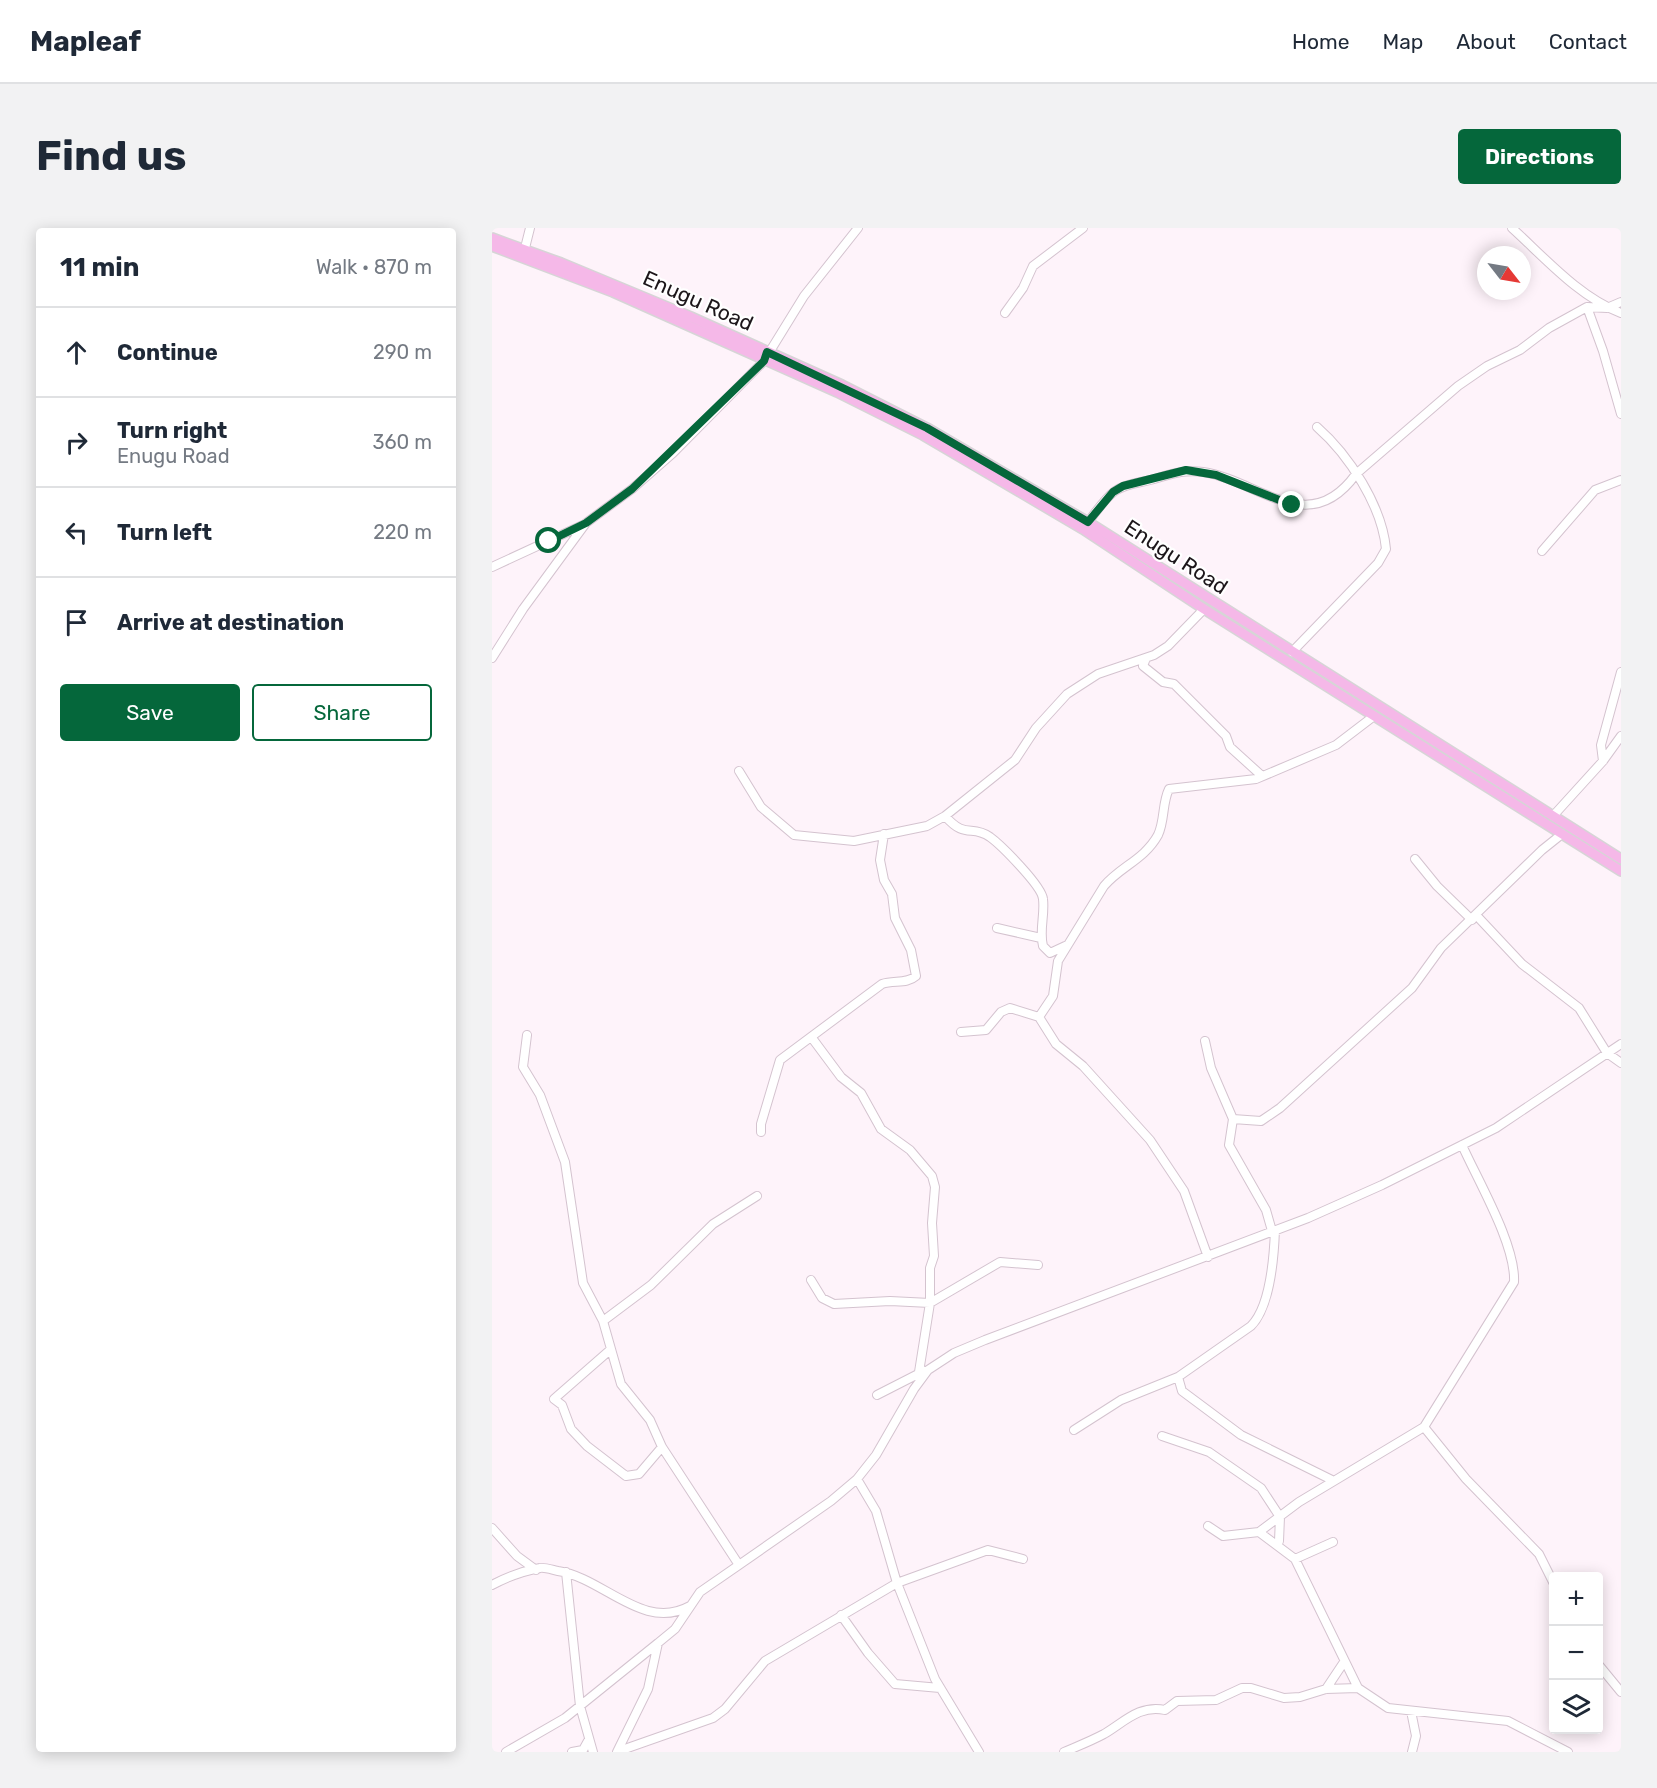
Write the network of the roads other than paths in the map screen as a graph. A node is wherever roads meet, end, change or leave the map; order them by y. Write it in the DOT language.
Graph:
graph roads {
  1 [pos="530,228"];
  2 [pos="858,228"];
  3 [pos="1083,228"];
  4 [pos="1512,228"];
  5 [pos="492,238"];
  6 [pos="492,246"];
  7 [pos="525,248"];
  8 [pos="1621,302"];
  9 [pos="1587,307"];
  10 [pos="1607,308"];
  11 [pos="1005,313"];
  12 [pos="1621,314"];
  13 [pos="765,356"];
  14 [pos="1621,414"];
  15 [pos="1317,428"];
  16 [pos="1356,474"];
  17 [pos="1621,480"];
  18 [pos="1088,522"];
  19 [pos="586,523"];
  20 [pos="1542,551"];
  21 [pos="492,567"];
  22 [pos="1204,609"];
  23 [pos="1292,652"];
  24 [pos="492,658"];
  25 [pos="1146,658"];
  26 [pos="1621,672"];
  27 [pos="1374,716"];
  28 [pos="1621,736"];
  29 [pos="1603,761"];
  30 [pos="739,771"];
  31 [pos="1262,776"];
  32 [pos="945,816"];
  33 [pos="1553,816"];
  34 [pos="885,834"];
  35 [pos="1562,834"];
  36 [pos="1415,859"];
  37 [pos="1621,859"];
  38 [pos="1621,871"];
  39 [pos="1474,918"];
  40 [pos="997,928"];
  41 [pos="1041,938"];
  42 [pos="1068,943"];
  43 [pos="1039,1017"];
  44 [pos="961,1032"];
  45 [pos="527,1035"];
  46 [pos="812,1038"];
  47 [pos="1205,1041"];
  48 [pos="1621,1044"];
  49 [pos="1606,1053"];
  50 [pos="1621,1063"];
  51 [pos="1233,1119"];
  52 [pos="761,1132"];
  53 [pos="1462,1145"];
  54 [pos="757,1196"];
  55 [pos="1273,1230"];
  56 [pos="1208,1257"];
  57 [pos="1038,1265"];
  58 [pos="811,1280"];
  59 [pos="930,1304"];
  60 [pos="603,1321"];
  61 [pos="610,1350"];
  62 [pos="928,1370"];
  63 [pos="919,1372"];
  64 [pos="1179,1377"];
  65 [pos="877,1395"];
  66 [pos="1424,1427"];
  67 [pos="1074,1430"];
  68 [pos="1162,1436"];
  69 [pos="662,1448"];
  70 [pos="857,1479"];
  71 [pos="1334,1481"];
  72 [pos="1280,1517"];
  73 [pos="1208,1526"];
  74 [pos="492,1528"];
  75 [pos="1259,1532"];
  76 [pos="1279,1541"];
  77 [pos="1332,1542"];
  78 [pos="1023,1559"];
  79 [pos="1295,1559"];
  80 [pos="739,1565"];
  81 [pos="536,1570"];
  82 [pos="566,1572"];
  83 [pos="1549,1574"];
  84 [pos="897,1583"];
  85 [pos="492,1585"];
  86 [pos="691,1605"];
  87 [pos="841,1616"];
  88 [pos="658,1643"];
  89 [pos="1344,1662"];
  90 [pos="1603,1669"];
  91 [pos="940,1688"];
  92 [pos="1358,1688"];
  93 [pos="1326,1689"];
  94 [pos="1621,1692"];
  95 [pos="580,1706"];
  96 [pos="1411,1711"];
  97 [pos="588,1741"];
  98 [pos="618,1751"];
  99 [pos="506,1752"];
  100 [pos="572,1752"];
  101 [pos="592,1752"];
  102 [pos="979,1752"];
  103 [pos="1064,1752"];
  104 [pos="1412,1752"];
  105 [pos="1568,1752"];
  1 -- 7 [label="street"];
  2 -- 13 [label="street"];
  3 -- 11 [label="street"];
  4 -- 10 [label="street"];
  5 -- 7 [label="main road, Enugu Road"];
  6 -- 13 [label="main road"];
  7 -- 13 [label="main road, Enugu Road"];
  8 -- 10 [label="street"];
  9 -- 10 [label="street"];
  9 -- 14 [label="street"];
  9 -- 16 [label="street"];
  10 -- 12 [label="street"];
  13 -- 18 [label="main road, Enugu Road"];
  13 -- 19 [label="street"];
  13 -- 22 [label="main road"];
  15 -- 16 [label="street"];
  16 -- 18 [label="street"];
  16 -- 23 [label="street"];
  17 -- 20 [label="street"];
  18 -- 23 [label="main road, Enugu Road"];
  19 -- 21 [label="street"];
  19 -- 24 [label="street"];
  22 -- 25 [label="street"];
  22 -- 27 [label="main road"];
  23 -- 33 [label="main road, Enugu Road"];
  25 -- 31 [label="street"];
  25 -- 32 [label="street"];
  26 -- 29 [label="street"];
  27 -- 31 [label="street"];
  27 -- 35 [label="main road"];
  28 -- 29 [label="street"];
  29 -- 33 [label="street"];
  30 -- 34 [label="street"];
  31 -- 42 [label="street"];
  32 -- 34 [label="street"];
  32 -- 41 [label="street"];
  33 -- 37 [label="main road, Enugu Road"];
  34 -- 46 [label="street"];
  35 -- 38 [label="main road"];
  35 -- 39 [label="street"];
  36 -- 39 [label="street"];
  39 -- 49 [label="street"];
  39 -- 51 [label="street"];
  40 -- 41 [label="street"];
  41 -- 42 [label="street"];
  42 -- 43 [label="street"];
  43 -- 44 [label="street"];
  43 -- 56 [label="street"];
  45 -- 60 [label="street"];
  46 -- 52 [label="street"];
  46 -- 59 [label="street"];
  47 -- 51 [label="street"];
  48 -- 49 [label="street"];
  49 -- 50 [label="street"];
  49 -- 53 [label="street"];
  51 -- 55 [label="street"];
  53 -- 55 [label="street"];
  53 -- 66 [label="street"];
  54 -- 60 [label="street"];
  55 -- 56 [label="street"];
  55 -- 64 [label="street"];
  56 -- 62 [label="street"];
  57 -- 59 [label="street"];
  58 -- 59 [label="street"];
  59 -- 63 [label="street"];
  60 -- 61 [label="street"];
  61 -- 69 [label="street"];
  61 -- 69 [label="street"];
  62 -- 63 [label="street"];
  62 -- 70 [label="street"];
  63 -- 65 [label="street"];
  64 -- 67 [label="street"];
  64 -- 71 [label="street"];
  66 -- 71 [label="street"];
  66 -- 83 [label="street"];
  68 -- 72 [label="street"];
  69 -- 80 [label="street"];
  70 -- 80 [label="street"];
  70 -- 84 [label="street"];
  71 -- 72 [label="street"];
  72 -- 75 [label="street"];
  72 -- 76 [label="street"];
  73 -- 75 [label="street"];
  74 -- 81 [label="street"];
  75 -- 79 [label="street"];
  77 -- 79 [label="street"];
  78 -- 84 [label="street"];
  79 -- 89 [label="street"];
  80 -- 86 [label="street"];
  81 -- 82 [label="street"];
  81 -- 85 [label="street"];
  82 -- 86 [label="street"];
  82 -- 95 [label="street"];
  84 -- 87 [label="street"];
  84 -- 91 [label="street"];
  86 -- 88 [label="street"];
  87 -- 91 [label="street"];
  87 -- 98 [label="street"];
  88 -- 95 [label="street"];
  88 -- 98 [label="street"];
  89 -- 92 [label="street"];
  89 -- 93 [label="street"];
  90 -- 94 [label="street"];
  91 -- 102 [label="street"];
  92 -- 93 [label="street"];
  92 -- 96 [label="street"];
  93 -- 103 [label="street"];
  95 -- 97 [label="street"];
  95 -- 99 [label="street"];
  96 -- 104 [label="street"];
  96 -- 105 [label="street"];
  97 -- 100 [label="street"];
  97 -- 101 [label="street"];
}
